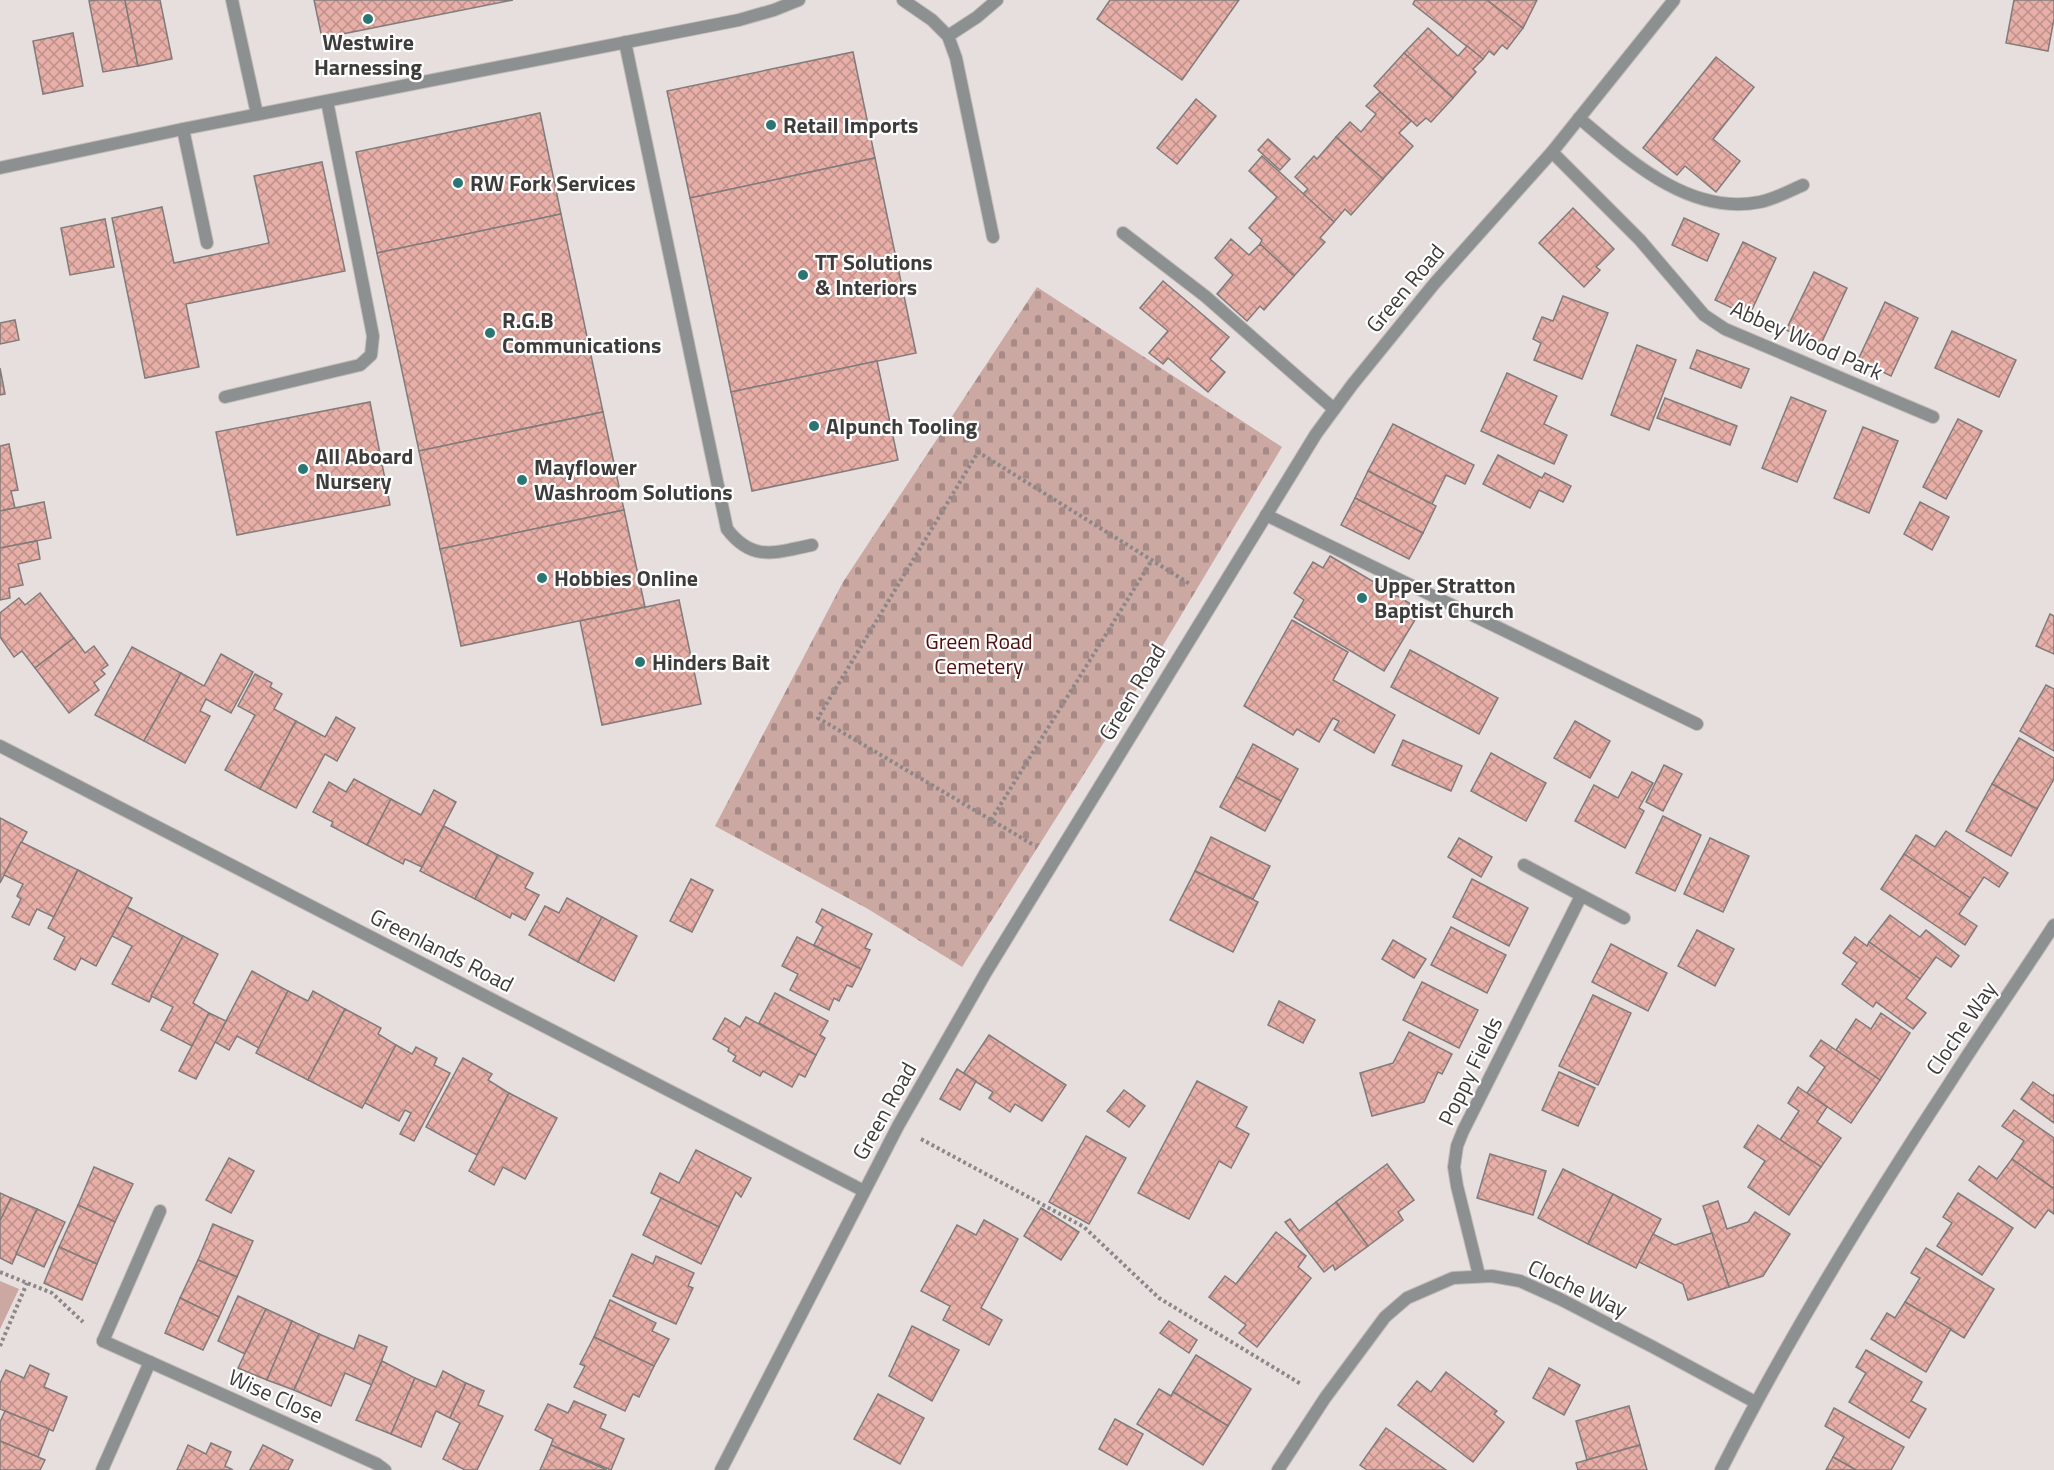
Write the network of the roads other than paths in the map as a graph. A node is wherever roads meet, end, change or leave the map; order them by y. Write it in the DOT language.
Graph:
graph roads {
  1 [pos="232,0"];
  2 [pos="799,0"];
  3 [pos="903,0"];
  4 [pos="998,0"];
  5 [pos="1674,0"];
  6 [pos="948,36"];
  7 [pos="625,42"];
  8 [pos="327,101"];
  9 [pos="257,114"];
  10 [pos="1579,118"];
  11 [pos="183,129"];
  12 [pos="1552,152"];
  13 [pos="0,168"];
  14 [pos="1803,185"];
  15 [pos="1123,233"];
  16 [pos="993,237"];
  17 [pos="207,243"];
  18 [pos="225,397"];
  19 [pos="1334,409"];
  20 [pos="1933,417"];
  21 [pos="1266,515"];
  22 [pos="812,545"];
  23 [pos="1697,724"];
  24 [pos="0,746"];
  25 [pos="1524,865"];
  26 [pos="1581,896"];
  27 [pos="1624,918"];
  28 [pos="2054,925"];
  29 [pos="864,1191"];
  30 [pos="160,1211"];
  31 [pos="1479,1275"];
  32 [pos="150,1362"];
  33 [pos="1755,1402"];
  34 [pos="102,1470"];
  35 [pos="385,1470"];
  36 [pos="721,1470"];
  37 [pos="1278,1470"];
  38 [pos="1720,1470"];
  1 -- 9 [label="street"];
  2 -- 7 [label="street"];
  3 -- 6 [label="street"];
  4 -- 6 [label="street"];
  5 -- 10 [label="street, Green Road"];
  6 -- 16 [label="street"];
  7 -- 8 [label="street"];
  7 -- 22 [label="street"];
  8 -- 9 [label="street"];
  8 -- 18 [label="street"];
  9 -- 11 [label="street"];
  10 -- 12 [label="street, Green Road"];
  10 -- 14 [label="street"];
  11 -- 13 [label="street"];
  11 -- 17 [label="street"];
  12 -- 19 [label="street, Green Road"];
  12 -- 20 [label="street, Abbey Wood Park"];
  15 -- 19 [label="street"];
  19 -- 21 [label="street, Green Road"];
  21 -- 23 [label="street"];
  21 -- 29 [label="street, Green Road"];
  24 -- 29 [label="street, Greenlands Road"];
  25 -- 26 [label="street"];
  26 -- 27 [label="street"];
  26 -- 31 [label="street, Poppy Fields"];
  28 -- 33 [label="street, Cloche Way"];
  29 -- 36 [label="street, Green Road"];
  30 -- 32 [label="street, Wise Close"];
  31 -- 33 [label="street, Cloche Way"];
  31 -- 37 [label="street, Cloche Way"];
  32 -- 34 [label="street"];
  32 -- 35 [label="street, Wise Close"];
  33 -- 38 [label="street, Cloche Way"];
}
